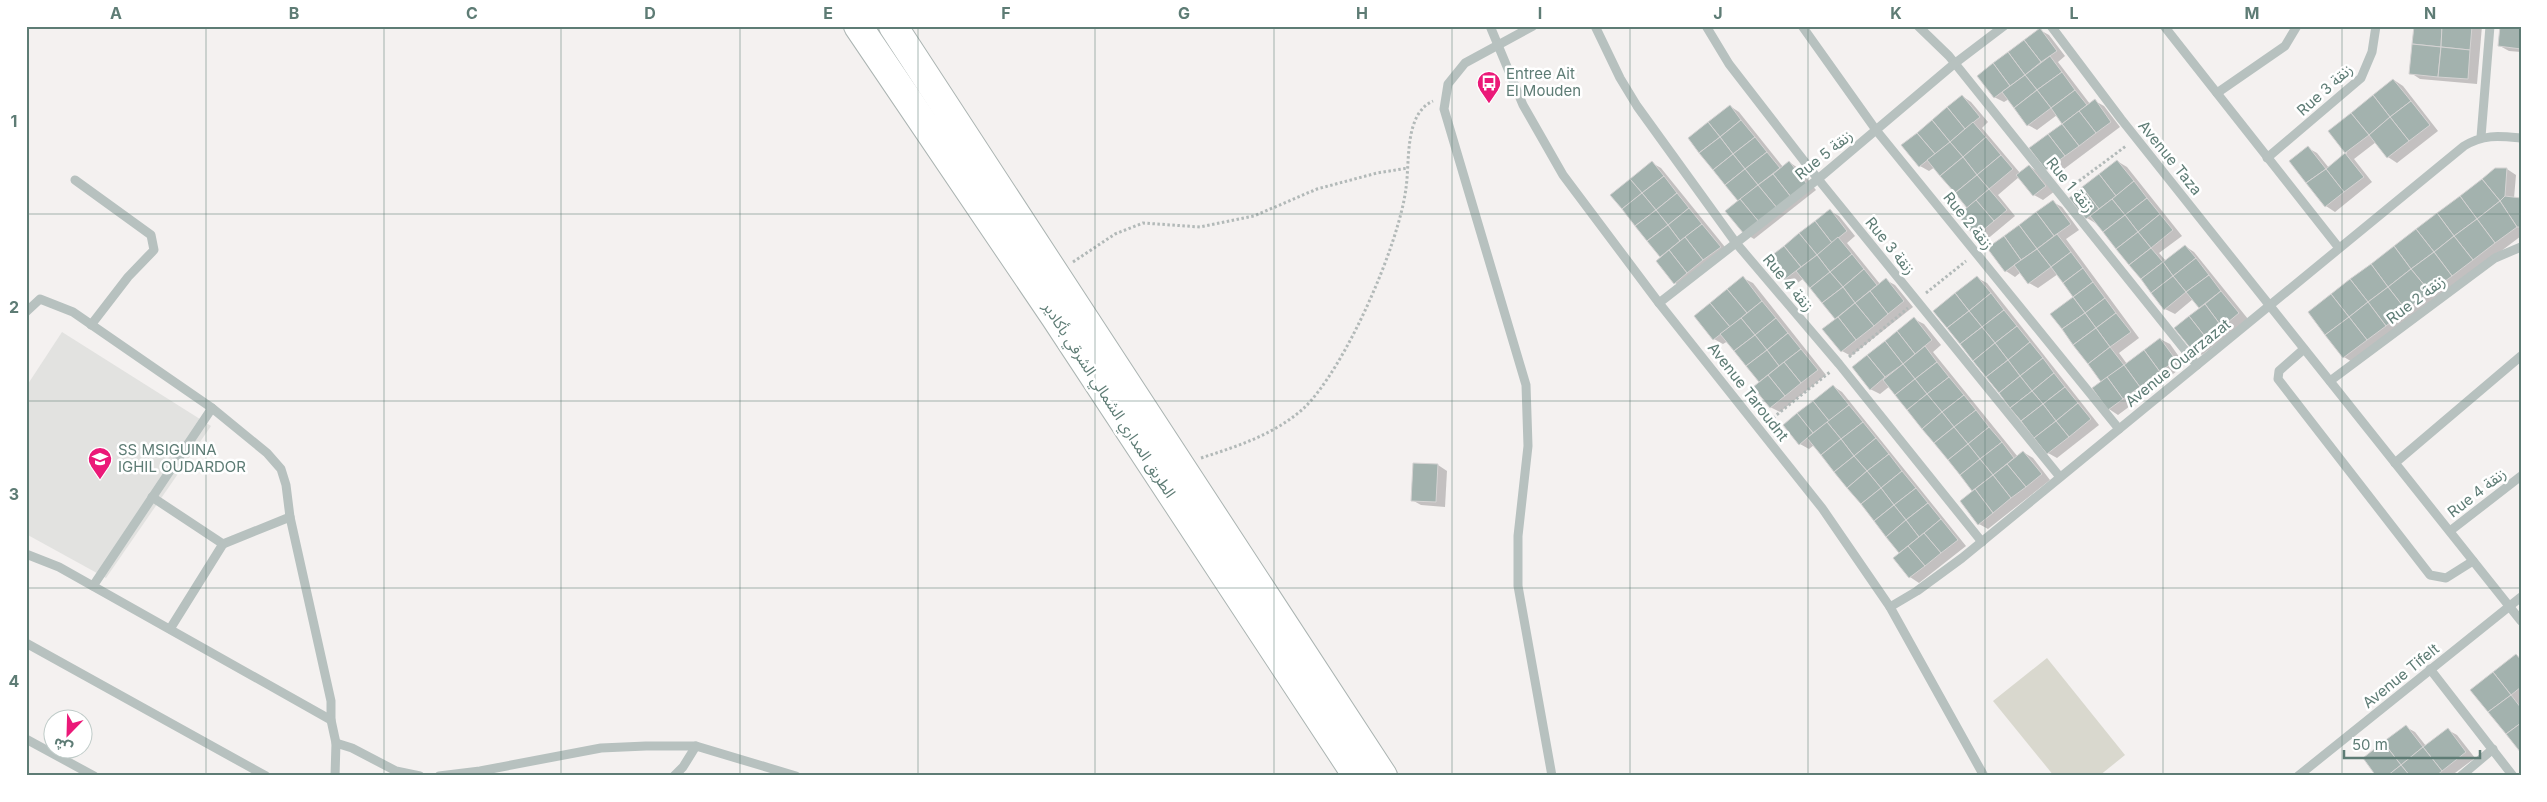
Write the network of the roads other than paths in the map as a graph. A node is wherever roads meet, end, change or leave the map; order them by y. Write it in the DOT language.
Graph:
graph roads {
  1 [pos="858,26"];
  2 [pos="893,26"];
  3 [pos="1490,26"];
  4 [pos="1533,26"];
  5 [pos="1595,26"];
  6 [pos="1706,26"];
  7 [pos="1802,26"];
  8 [pos="1918,26"];
  9 [pos="2004,26"];
  10 [pos="2052,26"];
  11 [pos="2164,26"];
  12 [pos="2297,26"];
  13 [pos="2376,26"];
  14 [pos="2490,26"];
  15 [pos="1497,47"];
  16 [pos="1954,64"];
  17 [pos="2217,93"];
  18 [pos="1876,130"];
  19 [pos="2481,137"];
  20 [pos="2521,138"];
  21 [pos="2267,158"];
  22 [pos="1818,179"];
  23 [pos="75,180"];
  24 [pos="1736,242"];
  25 [pos="2521,247"];
  26 [pos="2339,248"];
  27 [pos="1660,303"];
  28 [pos="2270,304"];
  29 [pos="26,312"];
  30 [pos="91,325"];
  31 [pos="2304,349"];
  32 [pos="2521,356"];
  33 [pos="2197,365"];
  34 [pos="2330,381"];
  35 [pos="212,408"];
  36 [pos="2119,429"];
  37 [pos="2395,462"];
  38 [pos="2521,476"];
  39 [pos="2060,478"];
  40 [pos="152,497"];
  41 [pos="290,517"];
  42 [pos="2450,531"];
  43 [pos="1982,542"];
  44 [pos="223,544"];
  45 [pos="26,554"];
  46 [pos="2473,560"];
  47 [pos="93,586"];
  48 [pos="2521,597"];
  49 [pos="1890,607"];
  50 [pos="2509,607"];
  51 [pos="2521,622"];
  52 [pos="170,629"];
  53 [pos="26,643"];
  54 [pos="2430,670"];
  55 [pos="331,720"];
  56 [pos="26,739"];
  57 [pos="336,743"];
  58 [pos="696,746"];
  59 [pos="2493,750"];
  60 [pos="394,774"];
  61 [pos="94,776"];
  62 [pos="266,776"];
  63 [pos="335,776"];
  64 [pos="420,776"];
  65 [pos="439,776"];
  66 [pos="674,776"];
  67 [pos="796,776"];
  68 [pos="1357,776"];
  69 [pos="1383,776"];
  70 [pos="1552,776"];
  71 [pos="1984,776"];
  72 [pos="2298,776"];
  73 [pos="2461,776"];
  74 [pos="2513,776"];
  1 -- 68 [label="highway, الطريق المداري الشمالي الشرقي بأكادير"];
  2 -- 69 [label="highway, الطريق المداري الشمالي الشرقي بأكادير"];
  3 -- 15 [label="street, Avenue Taroudnt"];
  4 -- 15 [label="street"];
  5 -- 24 [label="street, Rue 4 زنقة"];
  6 -- 22 [label="street, Rue 3 زنقة"];
  7 -- 18 [label="street, Rue 2 زنقة"];
  8 -- 16 [label="street, Rue 1 زنقة"];
  9 -- 16 [label="street, Rue 5 زنقة"];
  10 -- 28 [label="street, Avenue Taza"];
  11 -- 17 [label="street"];
  12 -- 17 [label="street"];
  13 -- 21 [label="street, Rue 3 زنقة"];
  14 -- 19 [label="street"];
  15 -- 27 [label="street, Avenue Taroudnt"];
  15 -- 70 [label="street"];
  16 -- 18 [label="street, Rue 5 زنقة"];
  16 -- 33 [label="street, Rue 1 زنقة"];
  17 -- 21 [label="street"];
  18 -- 22 [label="street, Rue 5 زنقة"];
  18 -- 36 [label="street, Rue 2 زنقة"];
  19 -- 20 [label="street"];
  19 -- 26 [label="street, Avenue Ouarzazat"];
  21 -- 26 [label="street"];
  22 -- 24 [label="street, Rue 5 زنقة"];
  22 -- 39 [label="street, Rue 3 زنقة"];
  23 -- 30 [label="street"];
  24 -- 27 [label="street, Rue 5 زنقة"];
  24 -- 43 [label="street, Rue 4 زنقة"];
  25 -- 34 [label="street, Rue 2 زنقة"];
  26 -- 28 [label="street, Avenue Ouarzazat"];
  27 -- 49 [label="street, Avenue Taroudnt"];
  28 -- 31 [label="street, Avenue Taza"];
  28 -- 33 [label="street, Avenue Ouarzazat"];
  29 -- 30 [label="street"];
  30 -- 35 [label="street"];
  31 -- 34 [label="street, Avenue Taza"];
  31 -- 46 [label="street"];
  32 -- 37 [label="street"];
  33 -- 36 [label="street, Avenue Ouarzazat"];
  34 -- 37 [label="street, Avenue Taza"];
  35 -- 40 [label="street"];
  35 -- 41 [label="street"];
  36 -- 39 [label="street, Avenue Ouarzazat"];
  37 -- 42 [label="street, Avenue Taza"];
  38 -- 42 [label="street, Rue 4 زنقة"];
  39 -- 43 [label="street, Avenue Ouarzazat"];
  40 -- 44 [label="street"];
  40 -- 47 [label="street"];
  41 -- 44 [label="street"];
  41 -- 55 [label="street"];
  42 -- 46 [label="street, Avenue Taza"];
  43 -- 49 [label="street, Avenue Ouarzazat"];
  44 -- 52 [label="street"];
  45 -- 47 [label="street"];
  46 -- 50 [label="street, Avenue Taza"];
  47 -- 52 [label="street"];
  48 -- 50 [label="street, Avenue Tifelt"];
  49 -- 71 [label="street, Avenue Taroudnt"];
  50 -- 51 [label="street, Avenue Taza"];
  50 -- 54 [label="street, Avenue Tifelt"];
  52 -- 55 [label="street"];
  53 -- 62 [label="street"];
  54 -- 59 [label="street"];
  54 -- 72 [label="street, Avenue Tifelt"];
  55 -- 57 [label="street"];
  56 -- 61 [label="street"];
  57 -- 60 [label="street"];
  57 -- 63 [label="street"];
  58 -- 65 [label="street"];
  58 -- 66 [label="street"];
  58 -- 67 [label="street"];
  59 -- 73 [label="street"];
  59 -- 74 [label="street"];
  60 -- 64 [label="street"];
}
